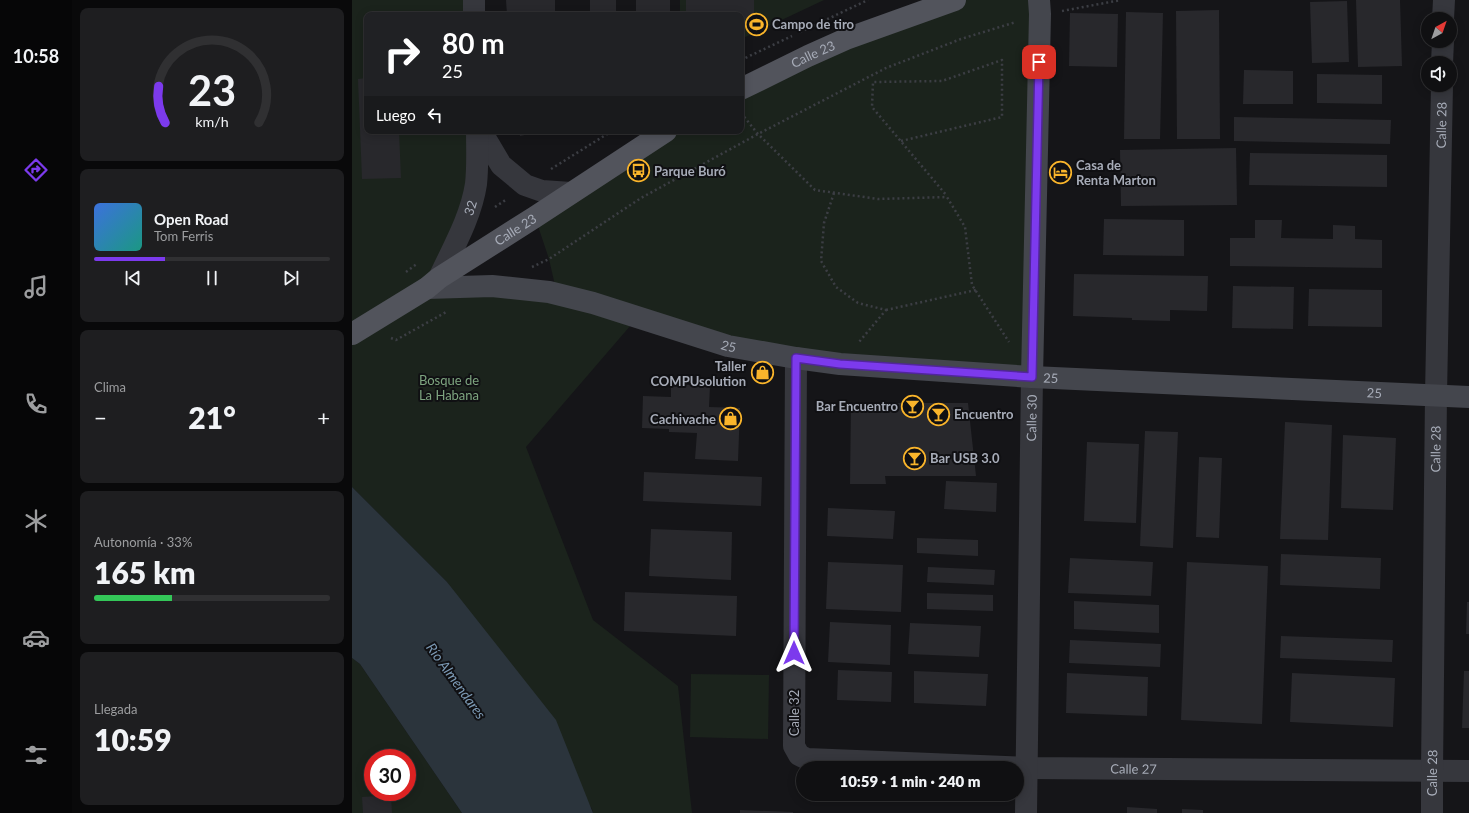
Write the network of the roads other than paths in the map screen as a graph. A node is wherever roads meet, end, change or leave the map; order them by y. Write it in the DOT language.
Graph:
graph roads {
  1 [pos="474,0"];
  2 [pos="955,0"];
  3 [pos="1444,0"];
  4 [pos="1039,7"];
  5 [pos="474,12"];
  6 [pos="1443,12"];
  7 [pos="744,88"];
  8 [pos="1442,92"];
  9 [pos="477,134"];
  10 [pos="483,134"];
  11 [pos="661,134"];
  12 [pos="571,193"];
  13 [pos="433,283"];
  14 [pos="358,330"];
  15 [pos="796,358"];
  16 [pos="1032,377"];
  17 [pos="1436,395"];
  18 [pos="1469,397"];
  19 [pos="798,755"];
  20 [pos="1026,768"];
  21 [pos="1432,771"];
  22 [pos="1469,771"];
  23 [pos="1026,813"];
  24 [pos="1432,813"];
  1 -- 5 [label="street"];
  2 -- 7 [label="main road, Calle 23"];
  3 -- 6 [label="street"];
  4 -- 16 [label="main road, Calle 30"];
  8 -- 17 [label="street, Calle 28"];
  9 -- 13 [label="street, 32"];
  10 -- 12 [label="street"];
  11 -- 12 [label="main road, Calle 23"];
  12 -- 13 [label="main road, Calle 23"];
  13 -- 14 [label="main road, Calle 23"];
  13 -- 15 [label="main road, 25"];
  15 -- 16 [label="main road, 25"];
  15 -- 19 [label="street, Calle 32"];
  16 -- 17 [label="main road, 25"];
  16 -- 20 [label="street, Calle 30"];
  17 -- 18 [label="main road, 25"];
  17 -- 21 [label="street, Calle 28"];
  19 -- 20 [label="street, Calle 27"];
  20 -- 21 [label="street, Calle 27"];
  20 -- 23 [label="street, Calle 30"];
  21 -- 22 [label="street, Calle 27"];
  21 -- 24 [label="street, Calle 28"];
}
